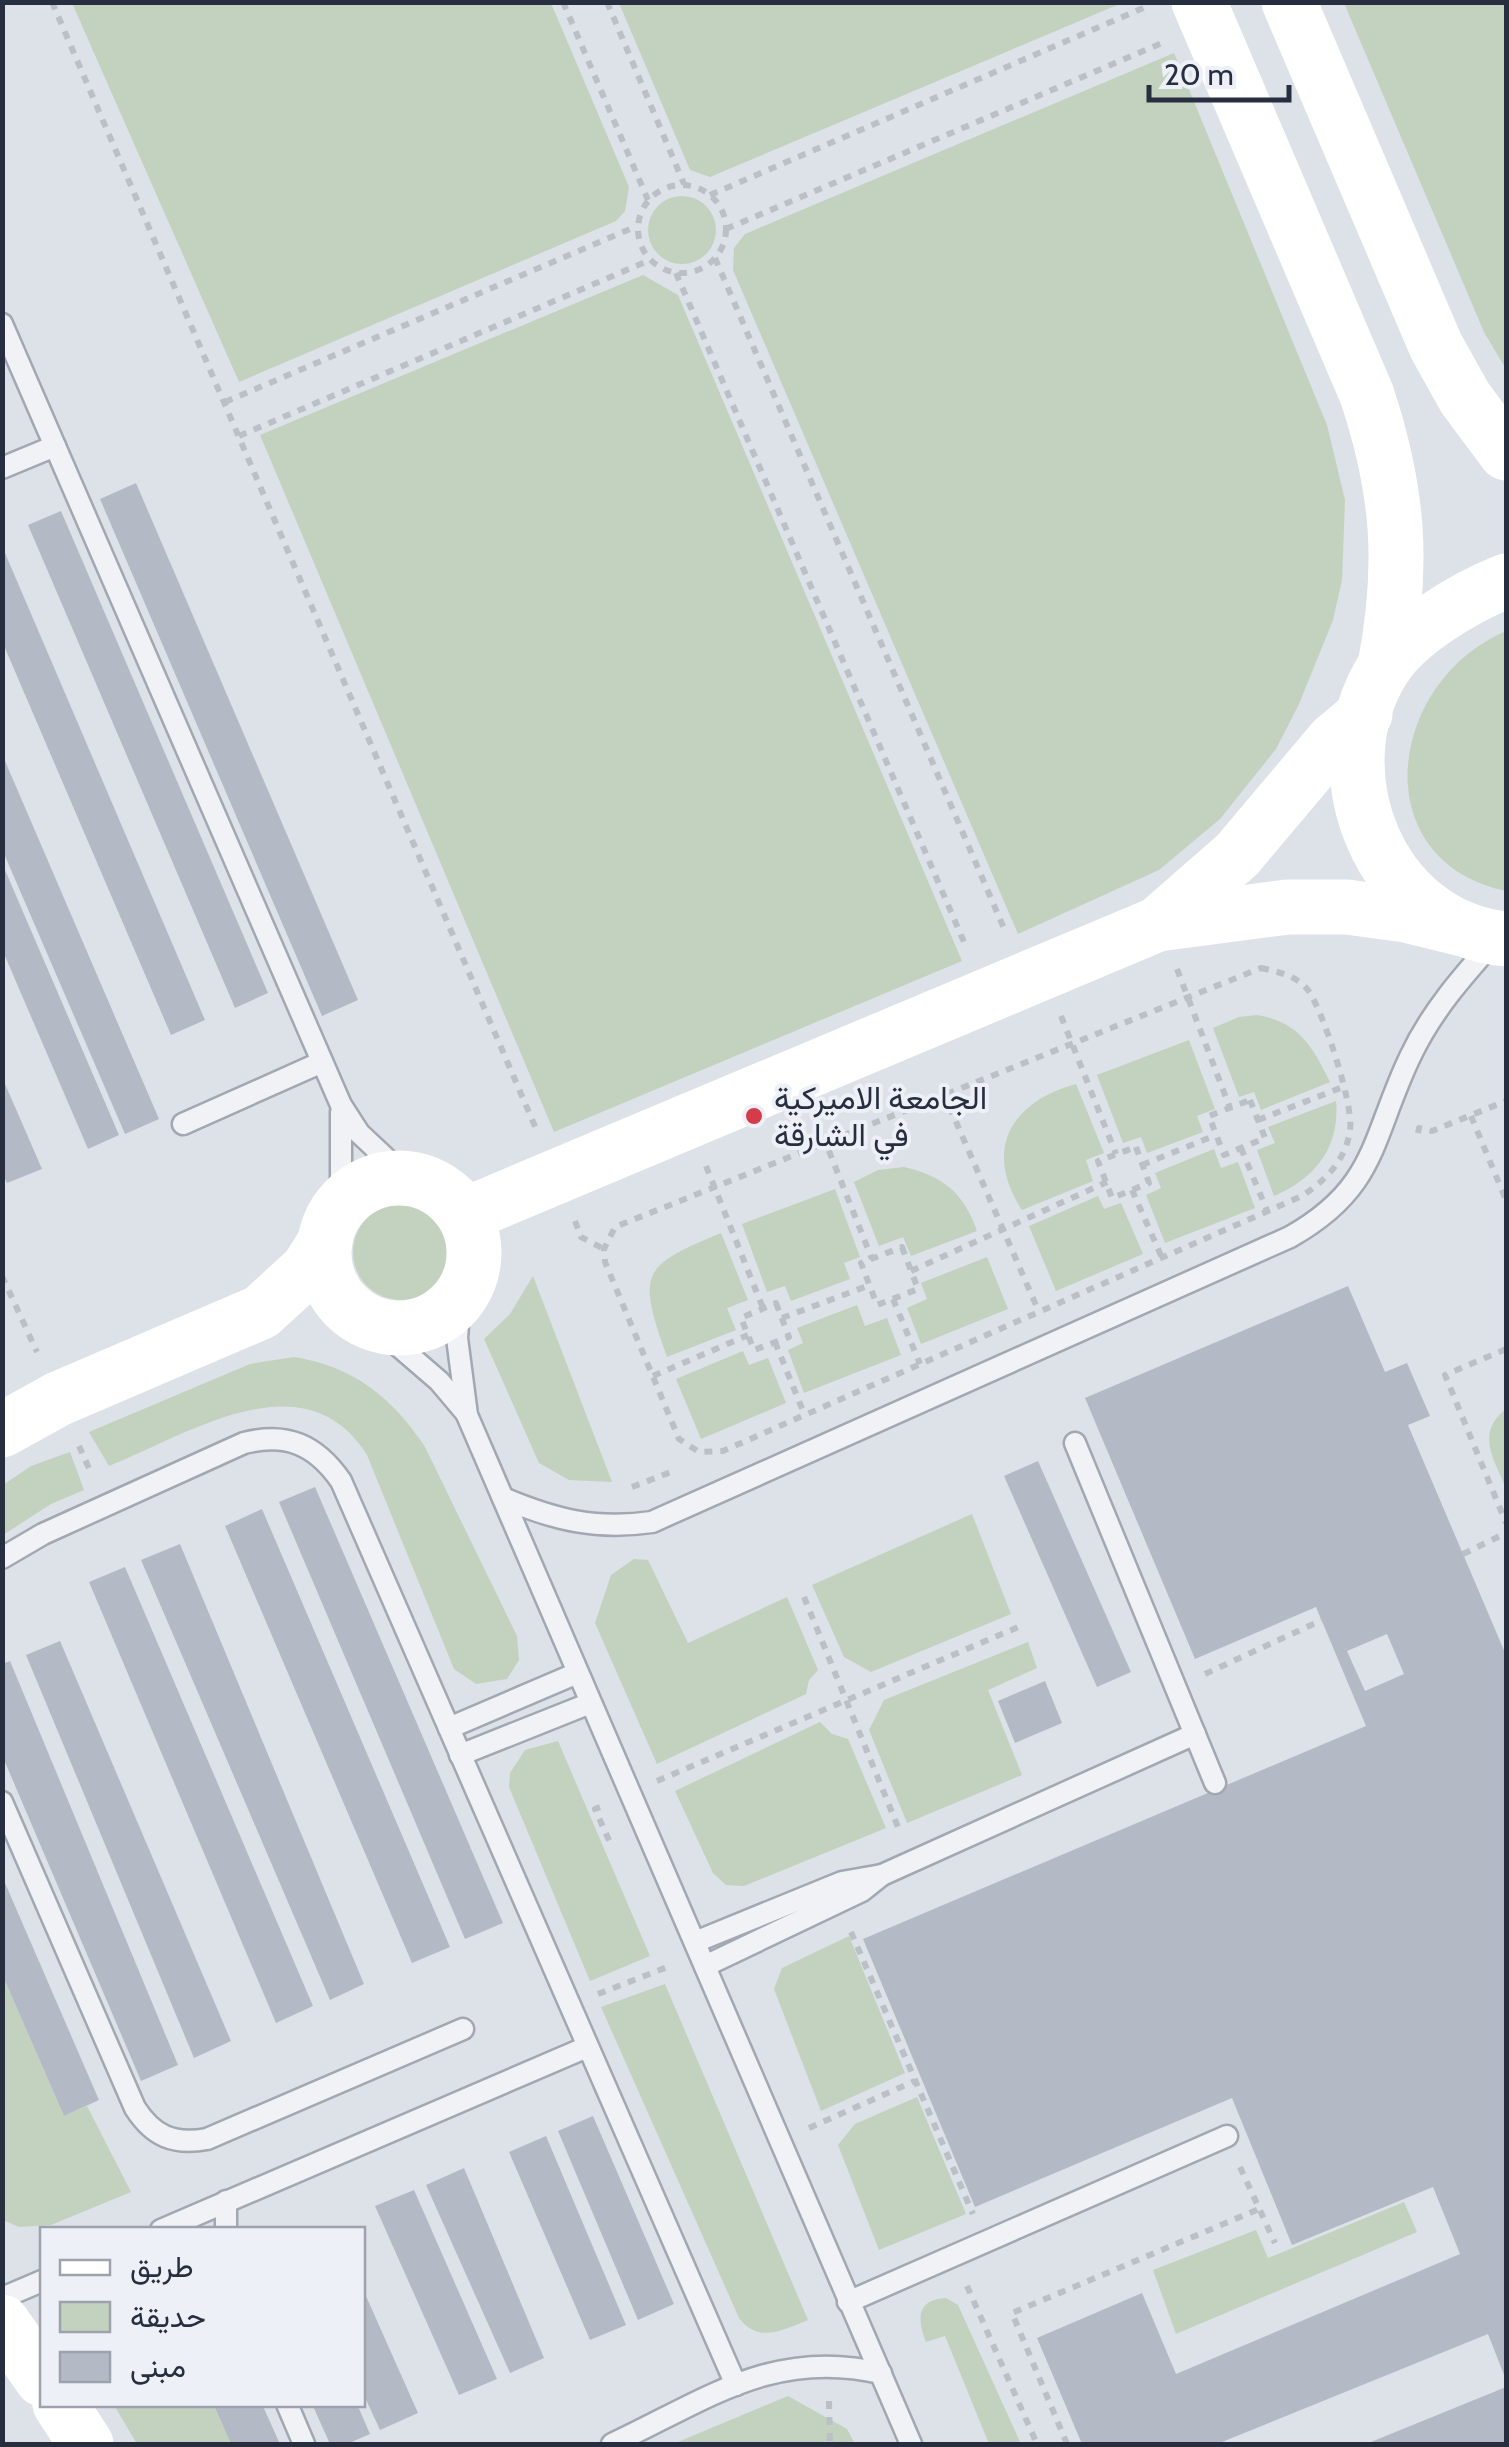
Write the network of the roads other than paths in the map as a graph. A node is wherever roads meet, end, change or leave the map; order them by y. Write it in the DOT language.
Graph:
graph roads {
  1 [pos="1290,2"];
  2 [pos="1204,13"];
  3 [pos="2,324"];
  4 [pos="55,446"];
  5 [pos="1506,453"];
  6 [pos="2,468"];
  7 [pos="1506,582"];
  8 [pos="1375,690"];
  9 [pos="1158,924"];
  10 [pos="1489,936"];
  11 [pos="322,1062"];
  12 [pos="341,1105"];
  13 [pos="183,1124"];
  14 [pos="408,1179"];
  15 [pos="466,1215"];
  16 [pos="333,1225"];
  17 [pos="460,1300"];
  18 [pos="260,1312"];
  19 [pos="363,1318"];
  20 [pos="467,1415"];
  21 [pos="2,1430"];
  22 [pos="1074,1443"];
  23 [pos="503,1498"];
  24 [pos="2,1558"];
  25 [pos="575,1674"];
  26 [pos="588,1704"];
  27 [pos="448,1728"];
  28 [pos="1194,1734"];
  29 [pos="460,1755"];
  30 [pos="1216,1783"];
  31 [pos="2,1802"];
  32 [pos="882,1875"];
  33 [pos="700,1954"];
  34 [pos="462,2029"];
  35 [pos="587,2047"];
  36 [pos="1227,2136"];
  37 [pos="226,2202"];
  38 [pos="169,2227"];
  39 [pos="226,2227"];
  40 [pos="40,2282"];
  41 [pos="2,2298"];
  42 [pos="848,2302"];
  43 [pos="2,2322"];
  44 [pos="881,2373"];
  45 [pos="40,2375"];
  46 [pos="736,2386"];
  47 [pos="62,2407"];
  48 [pos="287,2407"];
  49 [pos="86,2444"];
  50 [pos="304,2444"];
  51 [pos="612,2444"];
  52 [pos="912,2444"];
  1 -- 5 [label="street"];
  2 -- 8 [label="street"];
  3 -- 4 [label="lane"];
  4 -- 6 [label="lane"];
  4 -- 11 [label="lane"];
  7 -- 8 [label="street"];
  8 -- 9 [label="street"];
  8 -- 10 [label="street"];
  9 -- 10 [label="street"];
  9 -- 15 [label="street"];
  10 -- 23 [label="lane"];
  11 -- 12 [label="lane"];
  11 -- 13 [label="lane"];
  12 -- 14 [label="lane"];
  12 -- 16 [label="lane"];
  14 -- 15 [label="street"];
  14 -- 16 [label="street"];
  15 -- 17 [label="street"];
  16 -- 18 [label="street"];
  16 -- 19 [label="street"];
  17 -- 19 [label="street"];
  17 -- 20 [label="lane"];
  18 -- 19 [label="street"];
  18 -- 21 [label="street"];
  19 -- 20 [label="lane"];
  20 -- 23 [label="lane"];
  22 -- 28 [label="lane"];
  23 -- 25 [label="lane"];
  24 -- 27 [label="lane"];
  25 -- 26 [label="lane"];
  25 -- 27 [label="lane"];
  26 -- 29 [label="lane"];
  26 -- 33 [label="lane"];
  27 -- 29 [label="lane"];
  28 -- 30 [label="lane"];
  28 -- 32 [label="lane"];
  29 -- 35 [label="lane"];
  31 -- 34 [label="lane"];
  32 -- 33 [label="lane"];
  32 -- 33 [label="lane"];
  33 -- 42 [label="lane"];
  35 -- 37 [label="lane"];
  35 -- 46 [label="lane"];
  36 -- 42 [label="lane"];
  37 -- 38 [label="lane"];
  37 -- 39 [label="lane"];
  40 -- 41 [label="lane"];
  42 -- 44 [label="lane"];
  43 -- 45 [label="street"];
  44 -- 46 [label="lane"];
  44 -- 52 [label="lane"];
  46 -- 51 [label="lane"];
  47 -- 49 [label="street"];
  48 -- 50 [label="lane"];
}
